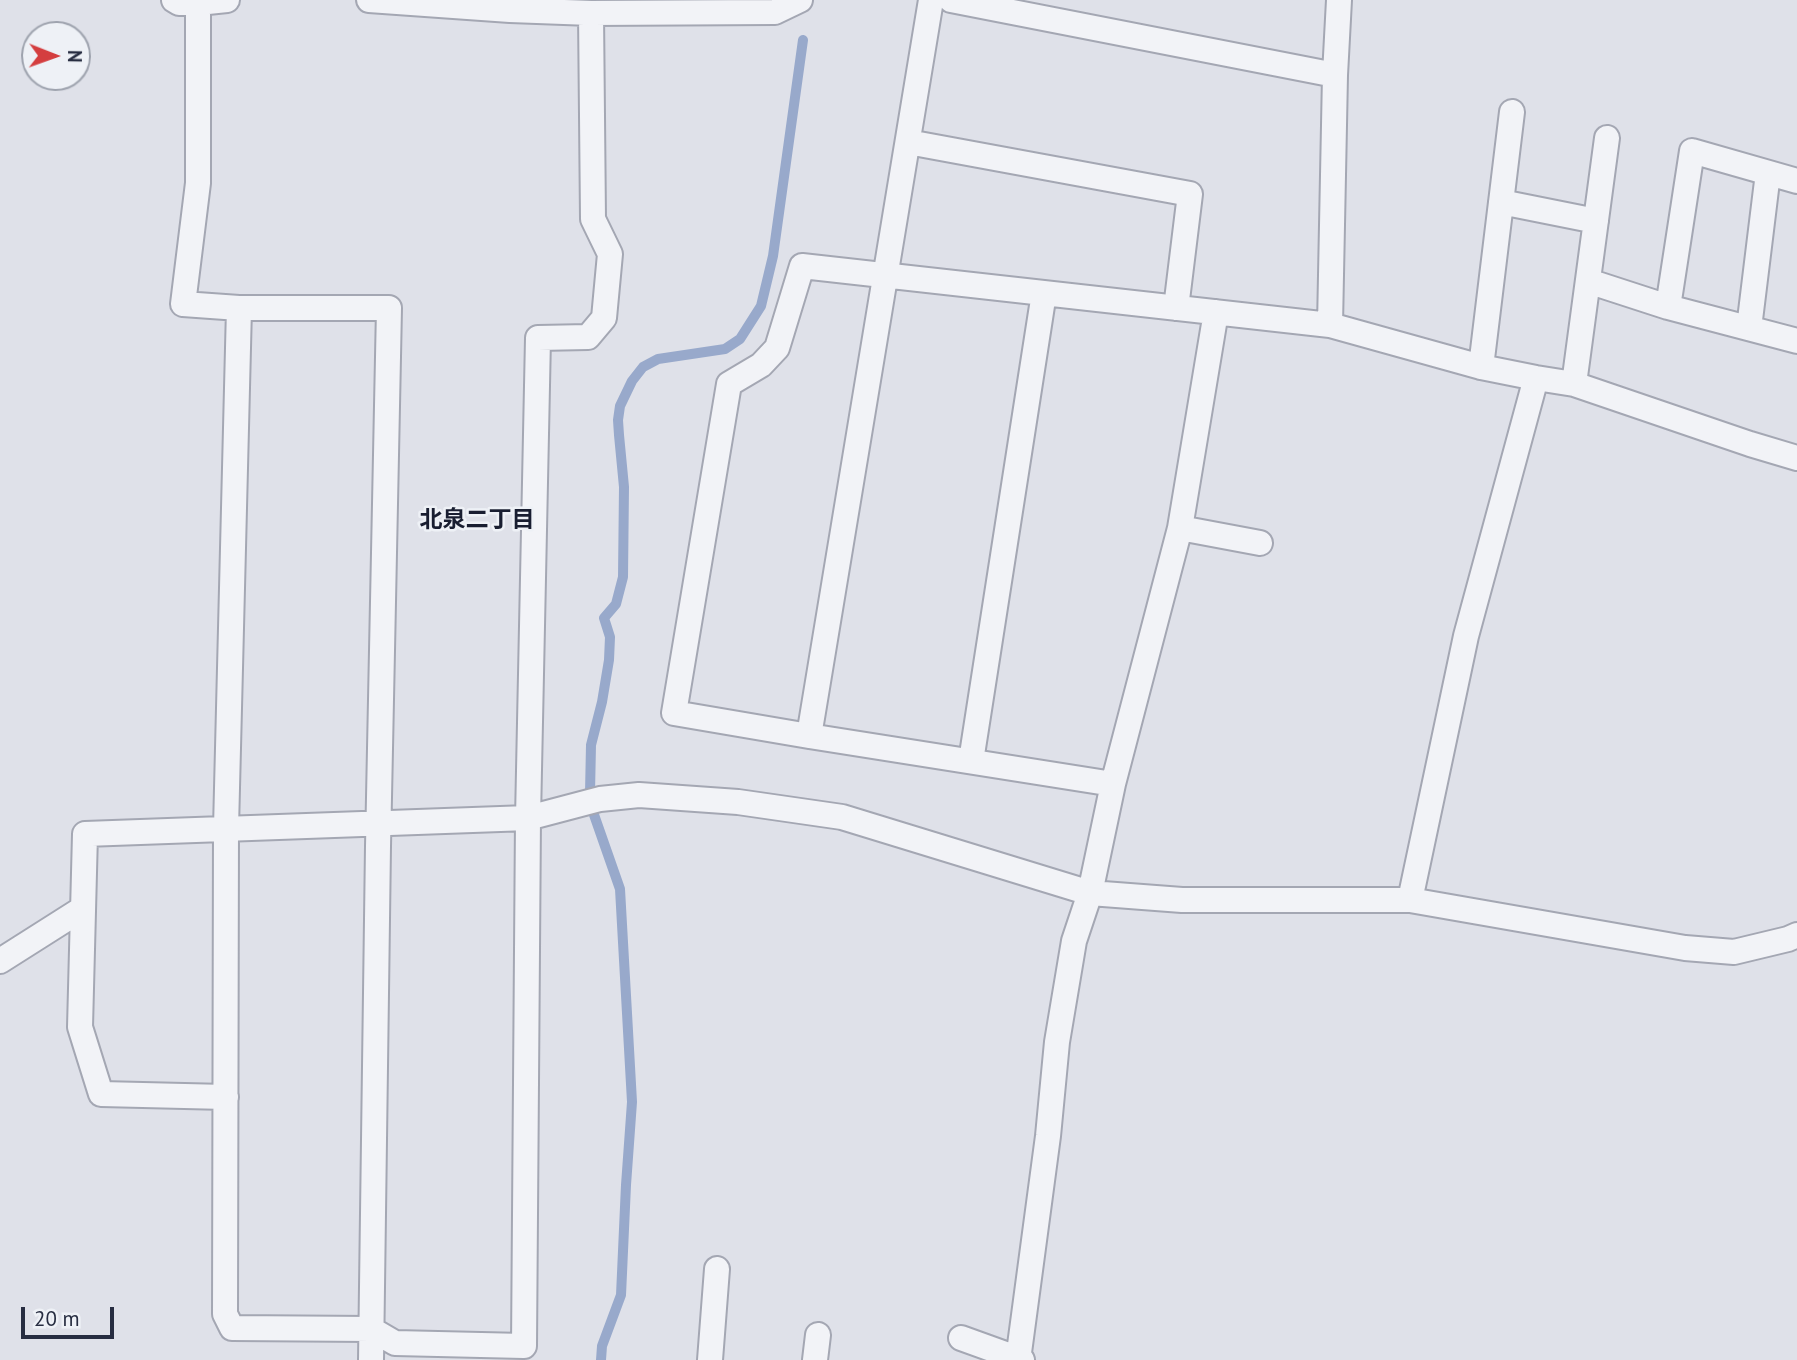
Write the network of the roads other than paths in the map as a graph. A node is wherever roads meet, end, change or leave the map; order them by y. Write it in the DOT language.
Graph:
graph roads {
  1 [pos="228,0"];
  2 [pos="369,0"];
  3 [pos="800,0"];
  4 [pos="931,0"];
  5 [pos="951,0"];
  6 [pos="1339,0"];
  7 [pos="186,2"];
  8 [pos="591,13"];
  9 [pos="1335,75"];
  10 [pos="1512,112"];
  11 [pos="1607,138"];
  12 [pos="908,142"];
  13 [pos="1768,173"];
  14 [pos="1797,181"];
  15 [pos="1501,202"];
  16 [pos="1596,221"];
  17 [pos="886,275"];
  18 [pos="1588,281"];
  19 [pos="1044,293"];
  20 [pos="1668,307"];
  21 [pos="239,308"];
  22 [pos="1175,308"];
  23 [pos="1216,312"];
  24 [pos="1330,325"];
  25 [pos="1749,328"];
  26 [pos="1797,341"];
  27 [pos="1481,367"];
  28 [pos="1536,379"];
  29 [pos="1574,384"];
  30 [pos="1797,458"];
  31 [pos="1180,528"];
  32 [pos="1260,543"];
  33 [pos="809,736"];
  34 [pos="971,761"];
  35 [pos="1113,784"];
  36 [pos="528,817"];
  37 [pos="378,824"];
  38 [pos="226,828"];
  39 [pos="1090,893"];
  40 [pos="1410,900"];
  41 [pos="82,909"];
  42 [pos="1797,935"];
  43 [pos="0,961"];
  44 [pos="226,1097"];
  45 [pos="717,1269"];
  46 [pos="371,1329"];
  47 [pos="818,1335"];
  48 [pos="961,1338"];
  49 [pos="371,1360"];
  50 [pos="710,1360"];
  51 [pos="816,1360"];
  52 [pos="1020,1360"];
  1 -- 7 [label="street"];
  2 -- 8 [label="street"];
  3 -- 8 [label="street"];
  4 -- 12 [label="street"];
  5 -- 9 [label="street"];
  6 -- 9 [label="street"];
  7 -- 21 [label="street"];
  8 -- 36 [label="street"];
  9 -- 24 [label="street"];
  10 -- 15 [label="street"];
  11 -- 16 [label="street"];
  12 -- 17 [label="street"];
  12 -- 22 [label="street"];
  13 -- 14 [label="street"];
  13 -- 20 [label="street"];
  13 -- 25 [label="street"];
  15 -- 16 [label="street"];
  15 -- 27 [label="street"];
  16 -- 18 [label="street"];
  17 -- 19 [label="street"];
  17 -- 33 [label="street"];
  17 -- 33 [label="street"];
  18 -- 20 [label="street"];
  18 -- 29 [label="street"];
  19 -- 22 [label="street"];
  19 -- 34 [label="street"];
  20 -- 25 [label="street"];
  21 -- 37 [label="street"];
  21 -- 38 [label="street"];
  22 -- 23 [label="street"];
  23 -- 24 [label="street"];
  23 -- 31 [label="street"];
  24 -- 27 [label="street"];
  25 -- 26 [label="street"];
  27 -- 28 [label="street"];
  28 -- 29 [label="street"];
  28 -- 40 [label="street"];
  29 -- 30 [label="street"];
  31 -- 32 [label="street"];
  31 -- 35 [label="street"];
  33 -- 34 [label="street"];
  34 -- 35 [label="street"];
  35 -- 39 [label="street"];
  36 -- 37 [label="street"];
  36 -- 39 [label="street"];
  36 -- 46 [label="street"];
  37 -- 38 [label="street"];
  37 -- 46 [label="street"];
  38 -- 41 [label="street"];
  38 -- 44 [label="street"];
  39 -- 40 [label="street"];
  39 -- 52 [label="street"];
  40 -- 42 [label="street"];
  41 -- 43 [label="street"];
  41 -- 44 [label="street"];
  44 -- 46 [label="street"];
  45 -- 50 [label="street"];
  46 -- 49 [label="street"];
  47 -- 51 [label="street"];
  48 -- 52 [label="street"];
}
